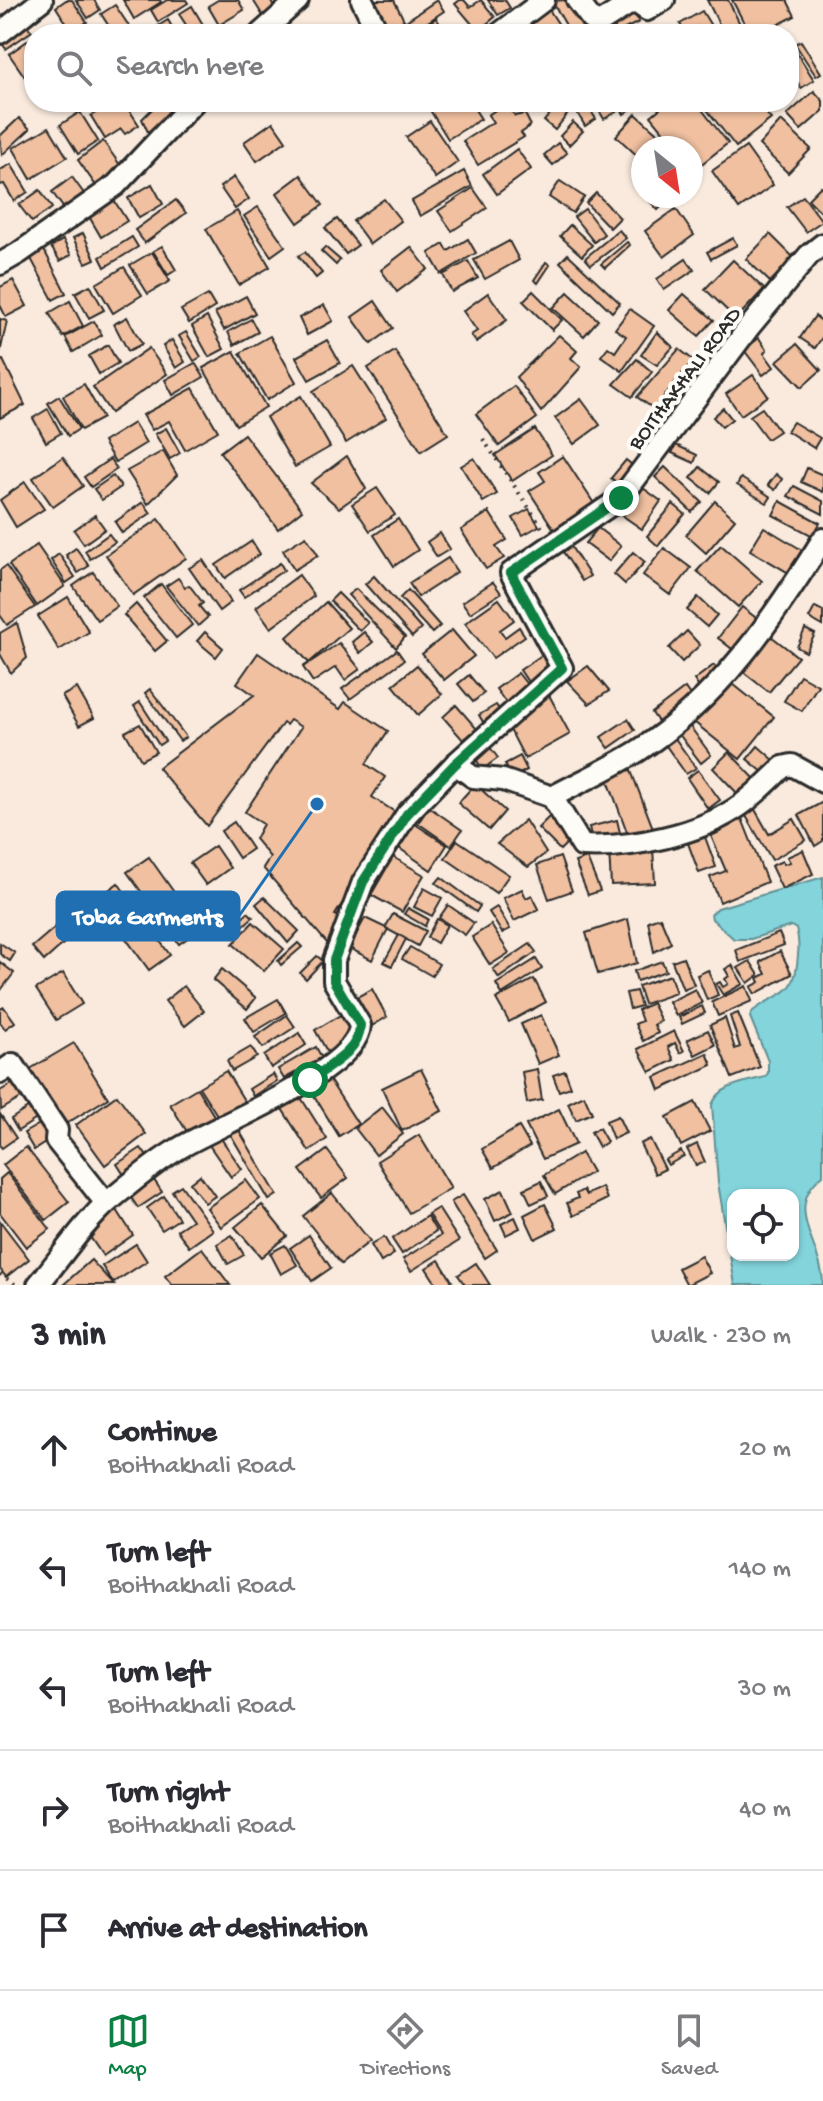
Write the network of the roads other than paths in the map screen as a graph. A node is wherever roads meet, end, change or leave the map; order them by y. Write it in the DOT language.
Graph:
graph roads {
  1 [pos="42,0"];
  2 [pos="298,0"];
  3 [pos="362,0"];
  4 [pos="544,0"];
  5 [pos="577,0"];
  6 [pos="664,0"];
  7 [pos="634,1"];
  8 [pos="271,24"];
  9 [pos="374,24"];
  10 [pos="512,24"];
  11 [pos="595,24"];
  12 [pos="598,24"];
  13 [pos="0,33"];
  14 [pos="185,112"];
  15 [pos="823,244"];
  16 [pos="0,264"];
  17 [pos="823,539"];
  18 [pos="455,764"];
  19 [pos="823,782"];
  20 [pos="552,797"];
  21 [pos="0,1073"];
  22 [pos="106,1203"];
  23 [pos="38,1285"];
  1 -- 13 [label="street"];
  2 -- 8 [label="street"];
  3 -- 9 [label="street"];
  4 -- 10 [label="street"];
  5 -- 11 [label="street"];
  6 -- 7 [label="street"];
  7 -- 12 [label="street"];
  14 -- 16 [label="street"];
  15 -- 18 [label="street, BOITHAKHALI ROAD"];
  17 -- 20 [label="street"];
  18 -- 20 [label="street"];
  18 -- 22 [label="street, BOITHAKHALI ROAD"];
  19 -- 20 [label="street"];
  21 -- 22 [label="street"];
  22 -- 23 [label="street, BOITHAKHALI ROAD"];
}
